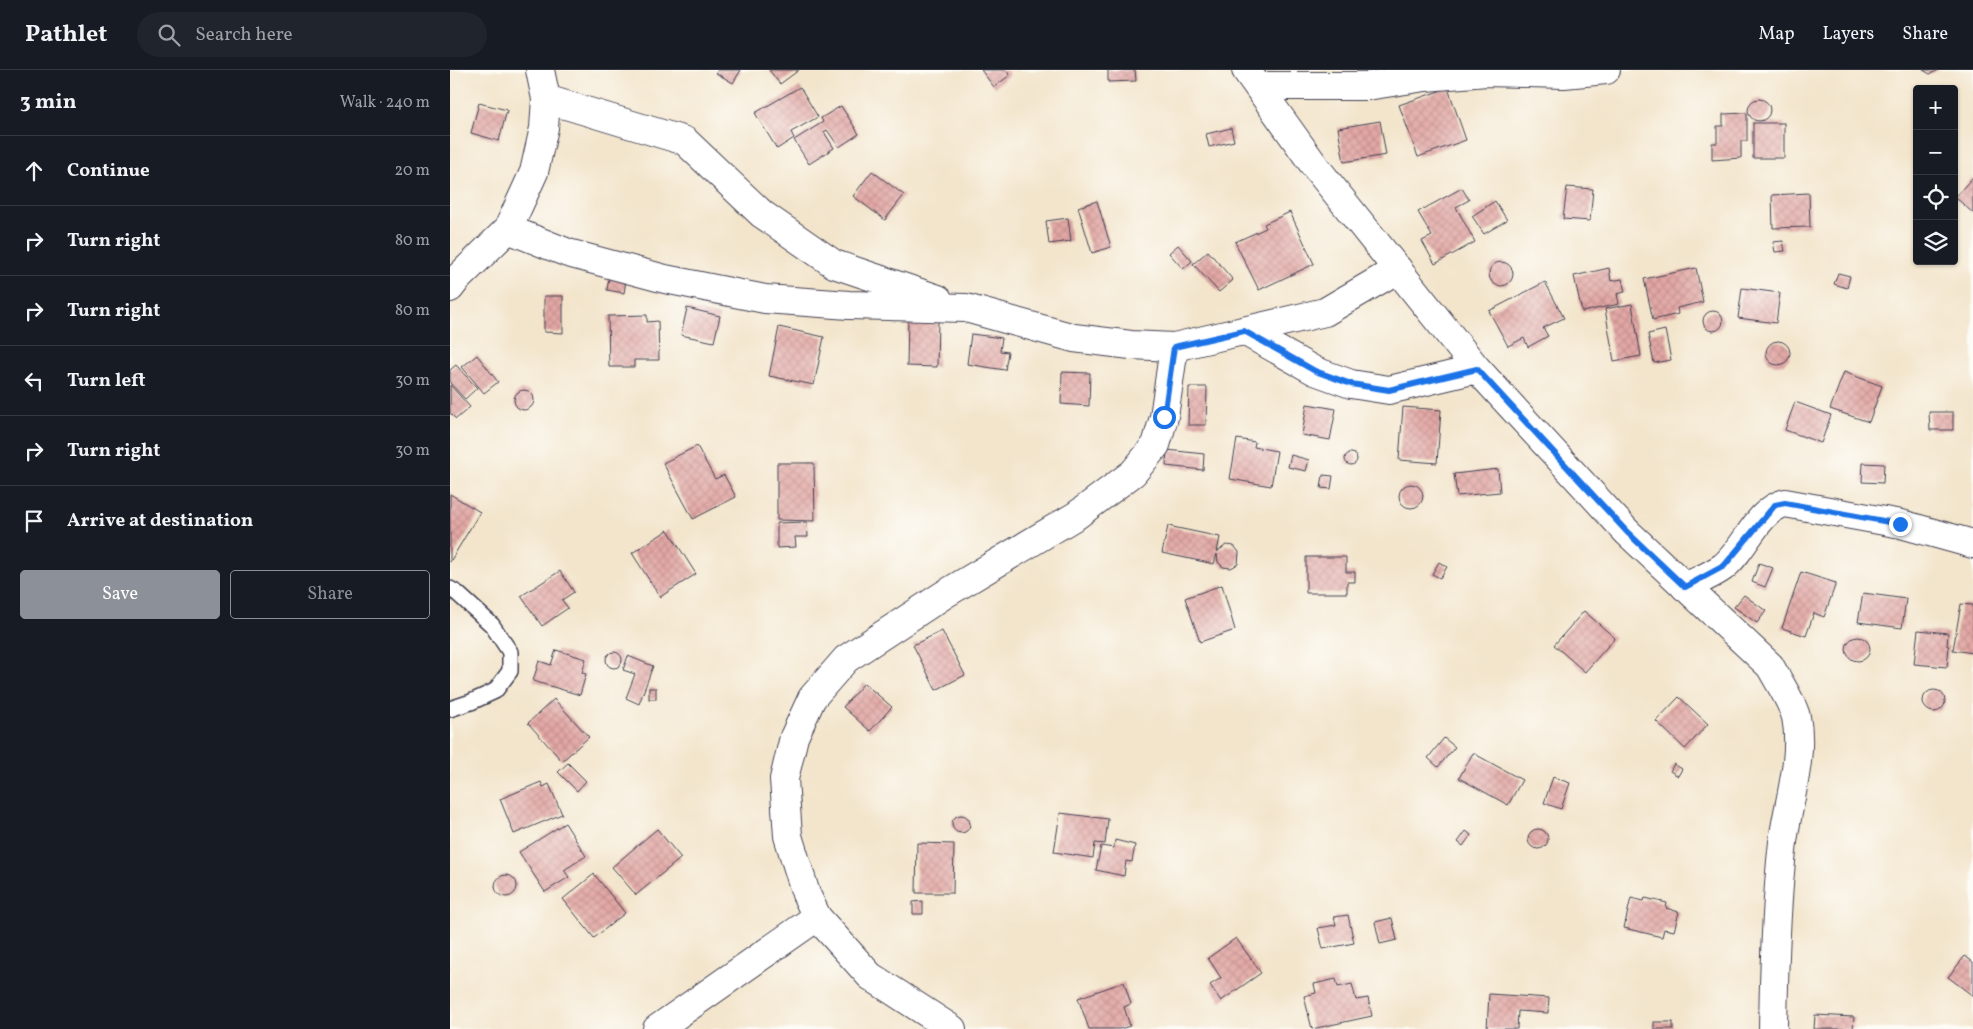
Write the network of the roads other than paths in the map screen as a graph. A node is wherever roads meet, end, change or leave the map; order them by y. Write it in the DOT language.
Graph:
graph roads {
  1 [pos="540,70"];
  2 [pos="1606,70"];
  3 [pos="1252,78"];
  4 [pos="546,99"];
  5 [pos="508,229"];
  6 [pos="1398,269"];
  7 [pos="452,282"];
  8 [pos="966,308"];
  9 [pos="1244,331"];
  10 [pos="1174,347"];
  11 [pos="1477,369"];
  12 [pos="1973,544"];
  13 [pos="1685,587"];
  14 [pos="450,589"];
  15 [pos="450,708"];
  16 [pos="816,917"];
  17 [pos="657,1029"];
  18 [pos="952,1029"];
  19 [pos="1773,1029"];
  1 -- 4 [label="street"];
  2 -- 3 [label="street"];
  3 -- 6 [label="street"];
  4 -- 5 [label="street"];
  4 -- 8 [label="street"];
  5 -- 7 [label="street"];
  5 -- 8 [label="street"];
  6 -- 9 [label="street"];
  6 -- 11 [label="street"];
  8 -- 10 [label="street"];
  9 -- 10 [label="street"];
  9 -- 11 [label="street"];
  10 -- 16 [label="street"];
  11 -- 13 [label="street"];
  12 -- 13 [label="street"];
  13 -- 19 [label="street"];
  14 -- 15 [label="lane"];
  16 -- 17 [label="street"];
  16 -- 18 [label="street"];
}
